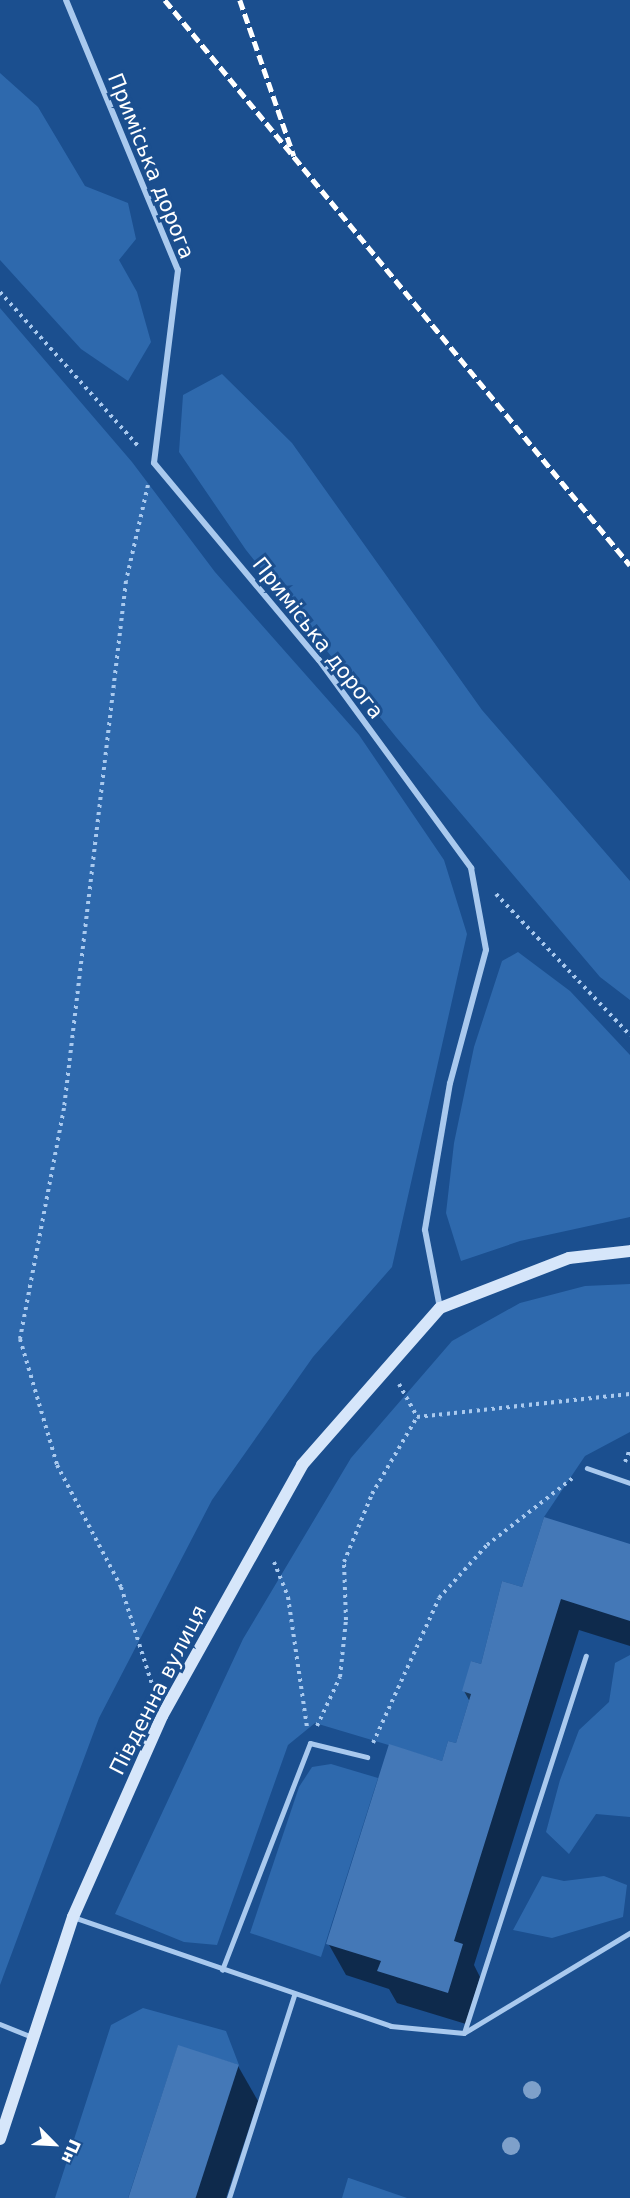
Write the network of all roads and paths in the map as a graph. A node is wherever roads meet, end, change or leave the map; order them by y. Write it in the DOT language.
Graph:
graph roads {
  1 [pos="66,0"];
  2 [pos="0,292"];
  3 [pos="154,463"];
  4 [pos="471,868"];
  5 [pos="630,1035"];
  6 [pos="630,1251"];
  7 [pos="440,1308"];
  8 [pos="387,1363"];
  9 [pos="630,1394"];
  10 [pos="417,1417"];
  11 [pos="586,1468"];
  12 [pos="630,1483"];
  13 [pos="263,1534"];
  14 [pos="586,1656"];
  15 [pos="162,1716"];
  16 [pos="310,1743"];
  17 [pos="367,1757"];
  18 [pos="73,1917"];
  19 [pos="630,1934"];
  20 [pos="222,1970"];
  21 [pos="294,1995"];
  22 [pos="0,2024"];
  23 [pos="464,2033"];
  24 [pos="33,2037"];
  25 [pos="0,2139"];
  26 [pos="230,2198"];
  1 -- 3 [label="street, Приміська дорога"];
  2 -- 3 [label="path"];
  3 -- 4 [label="street, Приміська дорога"];
  3 -- 15 [label="path"];
  4 -- 5 [label="path"];
  4 -- 7 [label="street, Приміська дорога"];
  6 -- 7 [label="street"];
  7 -- 8 [label="street, Південна вулиця"];
  8 -- 10 [label="path"];
  8 -- 13 [label="street, Південна вулиця"];
  9 -- 10 [label="path"];
  10 -- 16 [label="path"];
  11 -- 12 [label="lane"];
  11 -- 17 [label="path"];
  13 -- 15 [label="street, Південна вулиця"];
  13 -- 16 [label="path"];
  14 -- 23 [label="lane"];
  15 -- 18 [label="street, Південна вулиця"];
  16 -- 17 [label="lane"];
  16 -- 20 [label="lane"];
  18 -- 20 [label="lane"];
  18 -- 24 [label="street, Південна вулиця"];
  19 -- 23 [label="lane"];
  20 -- 21 [label="lane"];
  21 -- 23 [label="lane"];
  21 -- 26 [label="lane"];
  22 -- 24 [label="lane"];
  24 -- 25 [label="street, Південна вулиця"];
}
